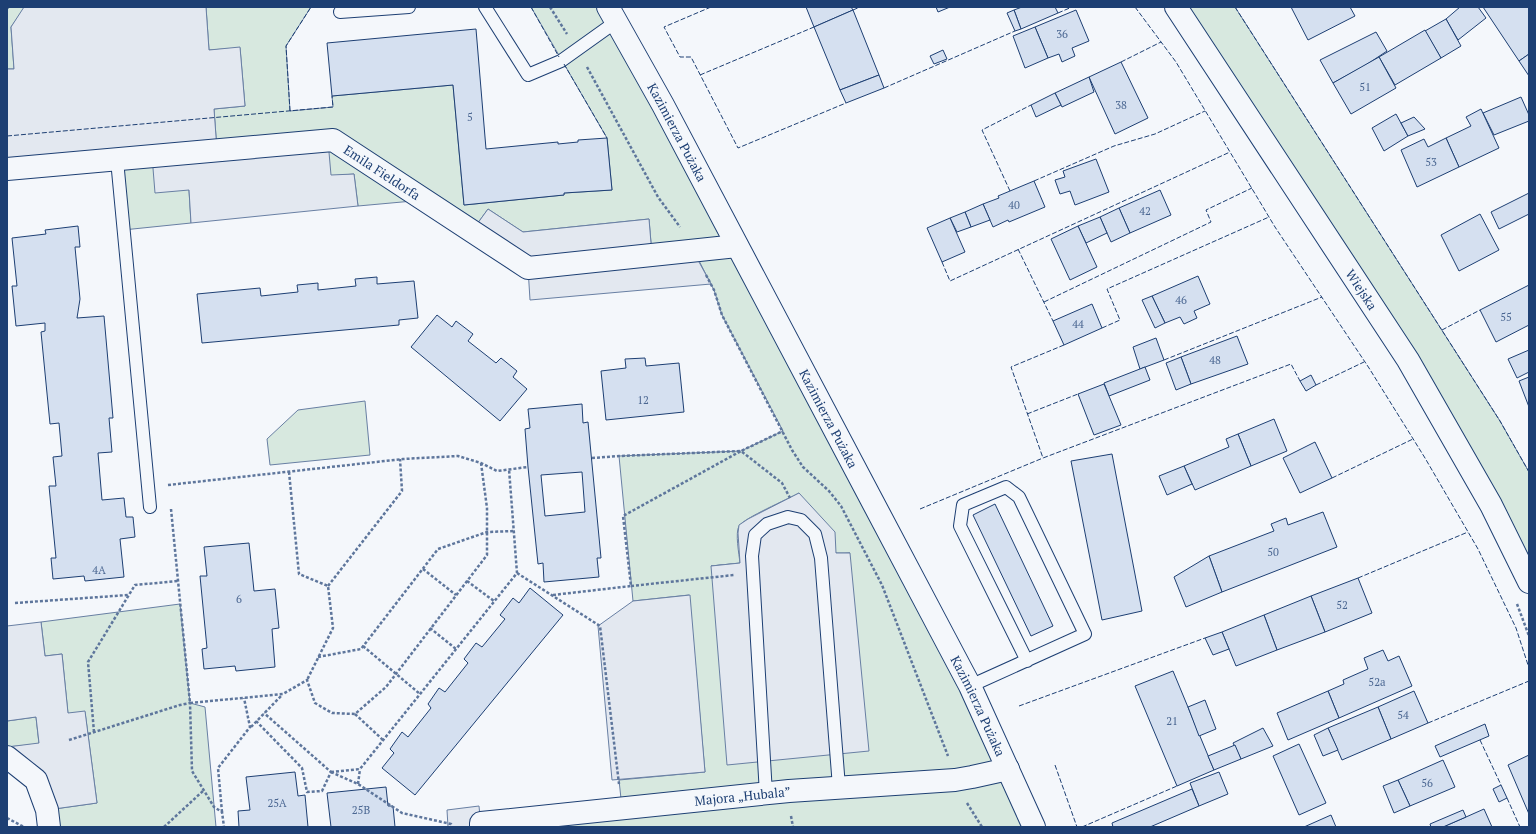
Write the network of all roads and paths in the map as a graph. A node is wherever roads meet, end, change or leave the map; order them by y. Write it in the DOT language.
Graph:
graph roads {
  1 [pos="409,7"];
  2 [pos="485,7"];
  3 [pos="550,7"];
  4 [pos="1176,7"];
  5 [pos="340,12"];
  6 [pos="612,13"];
  7 [pos="577,50"];
  8 [pos="117,160"];
  9 [pos="7,169"];
  10 [pos="737,246"];
  11 [pos="694,251"];
  12 [pos="783,431"];
  13 [pos="741,451"];
  14 [pos="592,458"];
  15 [pos="400,459"];
  16 [pos="481,463"];
  17 [pos="528,467"];
  18 [pos="510,469"];
  19 [pos="289,472"];
  20 [pos="170,485"];
  21 [pos="148,488"];
  22 [pos="170,493"];
  23 [pos="150,507"];
  24 [pos="171,508"];
  25 [pos="802,521"];
  26 [pos="514,531"];
  27 [pos="487,532"];
  28 [pos="423,569"];
  29 [pos="517,573"];
  30 [pos="753,573"];
  31 [pos="178,581"];
  32 [pos="467,581"];
  33 [pos="1529,582"];
  34 [pos="328,586"];
  35 [pos="631,586"];
  36 [pos="129,595"];
  37 [pos="456,595"];
  38 [pos="552,595"];
  39 [pos="494,601"];
  40 [pos="15,603"];
  41 [pos="430,628"];
  42 [pos="363,646"];
  43 [pos="456,649"];
  44 [pos="318,657"];
  45 [pos="1026,661"];
  46 [pos="396,675"];
  47 [pos="307,680"];
  48 [pos="970,686"];
  49 [pos="283,694"];
  50 [pos="420,694"];
  51 [pos="244,698"];
  52 [pos="190,703"];
  53 [pos="264,713"];
  54 [pos="355,714"];
  55 [pos="256,721"];
  56 [pos="250,728"];
  57 [pos="94,732"];
  58 [pos="69,740"];
  59 [pos="383,740"];
  60 [pos="7,757"];
  61 [pos="1008,768"];
  62 [pos="360,769"];
  63 [pos="331,772"];
  64 [pos="955,780"];
  65 [pos="358,784"];
  66 [pos="620,786"];
  67 [pos="839,787"];
  68 [pos="204,790"];
  69 [pos="766,794"];
  70 [pos="222,812"];
  71 [pos="7,818"];
  72 [pos="458,822"];
  73 [pos="452,826"];
  74 [pos="24,827"];
  75 [pos="49,827"];
  76 [pos="164,827"];
  77 [pos="224,827"];
  78 [pos="481,827"];
  79 [pos="982,827"];
  80 [pos="1034,827"];
  1 -- 5 [label="lane"];
  2 -- 7 [label="lane"];
  3 -- 7 [label="path"];
  4 -- 33 [label="street, Wiejska"];
  6 -- 7 [label="lane"];
  6 -- 10 [label="street, Kazimierza Pużaka"];
  7 -- 11 [label="path"];
  8 -- 9 [label="street, Emila Fieldorfa"];
  8 -- 11 [label="street, Emila Fieldorfa"];
  8 -- 21 [label="lane"];
  10 -- 11 [label="street, Emila Fieldorfa"];
  10 -- 48 [label="street, Kazimierza Pużaka"];
  11 -- 12 [label="path"];
  12 -- 13 [label="path"];
  12 -- 64 [label="path"];
  13 -- 14 [label="path"];
  13 -- 25 [label="path"];
  13 -- 35 [label="path"];
  15 -- 16 [label="path"];
  15 -- 19 [label="path"];
  15 -- 34 [label="path"];
  16 -- 18 [label="path"];
  16 -- 27 [label="path"];
  17 -- 18 [label="path"];
  18 -- 26 [label="path"];
  19 -- 20 [label="path"];
  19 -- 34 [label="path"];
  20 -- 21 [label="path"];
  20 -- 22 [label="path"];
  21 -- 23 [label="lane"];
  24 -- 31 [label="path"];
  25 -- 30 [label="lane"];
  25 -- 67 [label="lane"];
  26 -- 27 [label="path"];
  26 -- 29 [label="path"];
  27 -- 28 [label="path"];
  27 -- 32 [label="path"];
  28 -- 37 [label="path"];
  28 -- 42 [label="path"];
  29 -- 38 [label="path"];
  29 -- 39 [label="path"];
  30 -- 35 [label="path"];
  30 -- 69 [label="lane"];
  31 -- 36 [label="path"];
  31 -- 52 [label="path"];
  32 -- 37 [label="path"];
  32 -- 39 [label="path"];
  34 -- 44 [label="path"];
  35 -- 38 [label="path"];
  36 -- 40 [label="path"];
  36 -- 57 [label="path"];
  37 -- 41 [label="path"];
  38 -- 66 [label="path"];
  39 -- 43 [label="path"];
  41 -- 43 [label="path"];
  41 -- 46 [label="path"];
  42 -- 44 [label="path"];
  42 -- 46 [label="path"];
  43 -- 50 [label="path"];
  44 -- 47 [label="path"];
  45 -- 45 [label="lane"];
  45 -- 48 [label="lane"];
  46 -- 50 [label="path"];
  46 -- 54 [label="path"];
  47 -- 49 [label="path"];
  47 -- 54 [label="path"];
  48 -- 61 [label="street, Kazimierza Pużaka"];
  49 -- 51 [label="path"];
  49 -- 53 [label="path"];
  50 -- 59 [label="path"];
  51 -- 52 [label="path"];
  51 -- 56 [label="path"];
  52 -- 57 [label="path"];
  52 -- 68 [label="path"];
  53 -- 55 [label="path"];
  53 -- 63 [label="path"];
  54 -- 59 [label="path"];
  55 -- 56 [label="path"];
  55 -- 63 [label="path"];
  56 -- 70 [label="path"];
  57 -- 58 [label="path"];
  59 -- 62 [label="path"];
  60 -- 75 [label="street"];
  61 -- 64 [label="street, Majora „Hubala”"];
  61 -- 80 [label="street, Kazimierza Pużaka"];
  62 -- 63 [label="path"];
  62 -- 65 [label="path"];
  63 -- 65 [label="path"];
  64 -- 67 [label="street, Majora „Hubala”"];
  64 -- 79 [label="path"];
  65 -- 73 [label="path"];
  67 -- 69 [label="street, Majora „Hubala”"];
  68 -- 70 [label="path"];
  68 -- 76 [label="path"];
  69 -- 78 [label="street, Majora „Hubala”"];
  70 -- 77 [label="path"];
  71 -- 74 [label="path"];
  72 -- 73 [label="path"];
}
